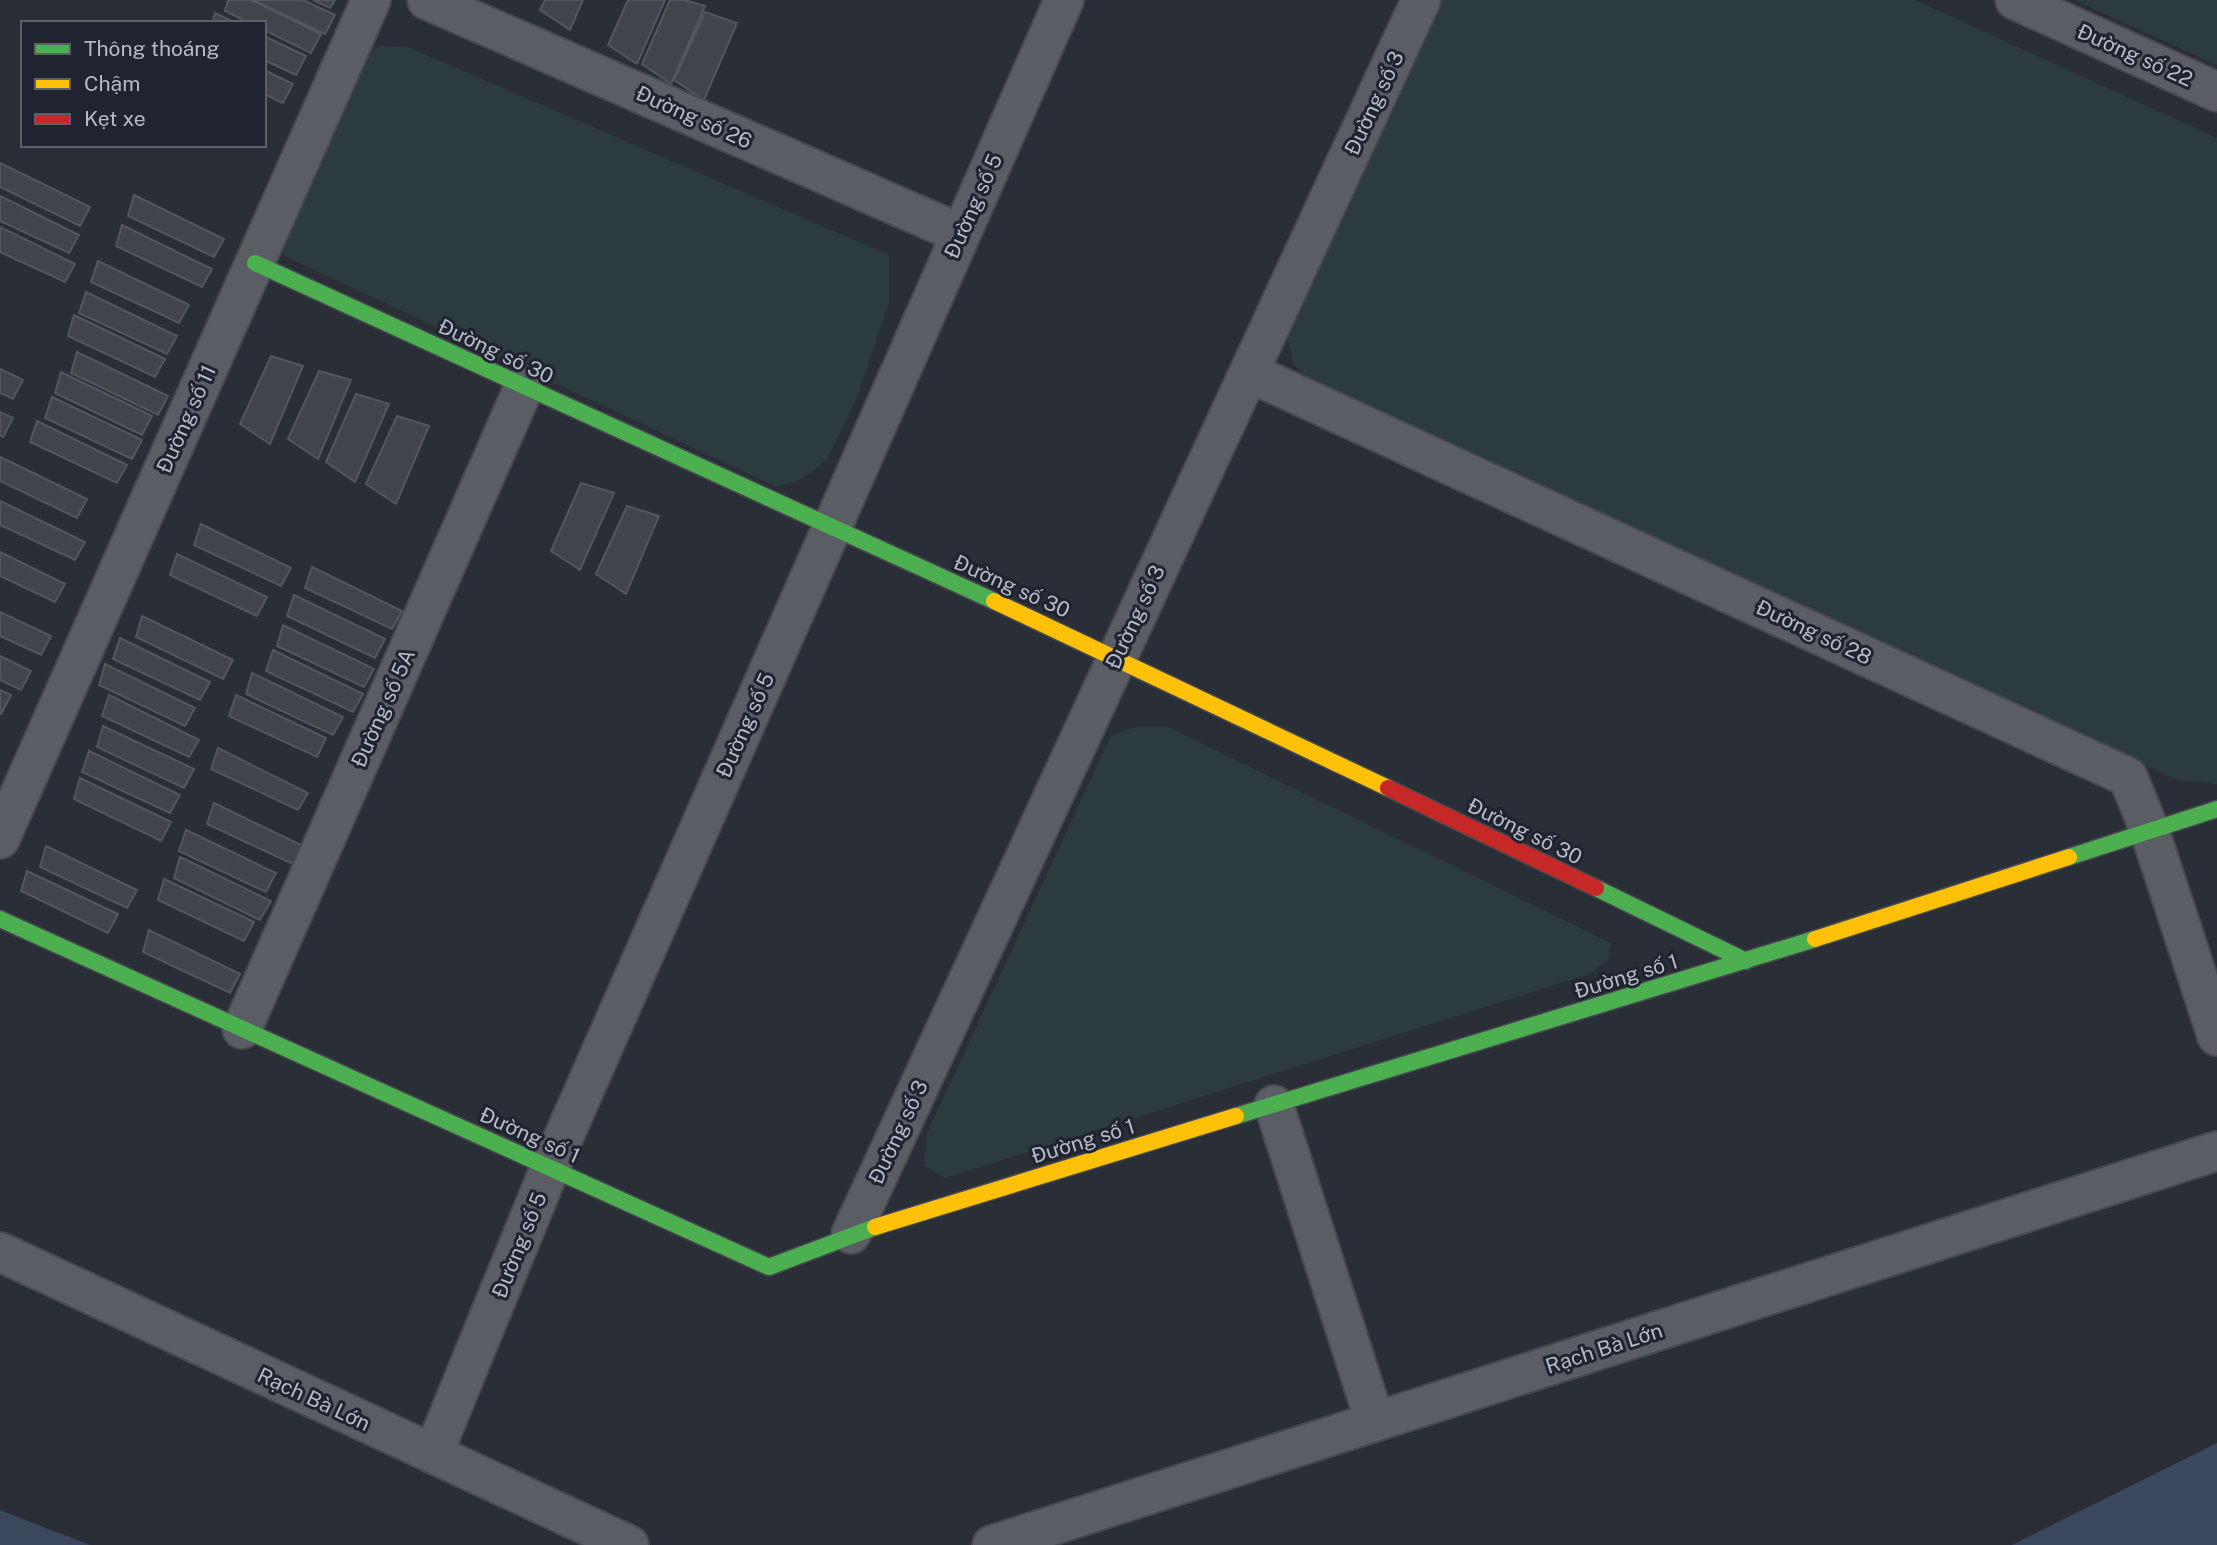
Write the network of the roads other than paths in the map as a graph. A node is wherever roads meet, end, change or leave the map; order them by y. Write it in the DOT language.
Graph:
graph roads {
  1 [pos="371,0"];
  2 [pos="426,0"];
  3 [pos="1064,0"];
  4 [pos="1421,0"];
  5 [pos="2015,0"];
  6 [pos="2217,92"];
  7 [pos="961,234"];
  8 [pos="255,263"];
  9 [pos="1250,373"];
  10 [pos="524,387"];
  11 [pos="832,528"];
  12 [pos="1116,656"];
  13 [pos="2217,809"];
  14 [pos="2149,829"];
  15 [pos="0,839"];
  16 [pos="0,919"];
  17 [pos="1746,961"];
  18 [pos="242,1028"];
  19 [pos="2217,1036"];
  20 [pos="1274,1105"];
  21 [pos="2217,1151"];
  22 [pos="550,1168"];
  23 [pos="851,1234"];
  24 [pos="0,1252"];
  25 [pos="1375,1422"];
  26 [pos="433,1454"];
  27 [pos="629,1545"];
  28 [pos="992,1545"];
  1 -- 8 [label="street, Đường số 11"];
  2 -- 7 [label="street, Đường số 26"];
  3 -- 7 [label="street, Đường số 5"];
  4 -- 9 [label="street, Đường số 3"];
  5 -- 6 [label="street, Đường số 22"];
  7 -- 11 [label="street, Đường số 5"];
  8 -- 10 [label="street, Đường số 30"];
  8 -- 15 [label="street, Đường số 11"];
  9 -- 12 [label="street, Đường số 3"];
  9 -- 14 [label="street, Đường số 28"];
  10 -- 11 [label="street, Đường số 30"];
  10 -- 18 [label="street, Đường số 5A"];
  11 -- 12 [label="street, Đường số 30"];
  11 -- 22 [label="street, Đường số 5"];
  12 -- 17 [label="street, Đường số 30"];
  12 -- 23 [label="street, Đường số 3"];
  13 -- 14 [label="street, Đường số 1"];
  14 -- 17 [label="street, Đường số 1"];
  14 -- 19 [label="street, Đường số 28"];
  16 -- 18 [label="street, Đường số 1"];
  17 -- 20 [label="street, Đường số 1"];
  18 -- 22 [label="street, Đường số 1"];
  20 -- 23 [label="street, Đường số 1"];
  20 -- 25 [label="street"];
  21 -- 25 [label="street, Rạch Bà Lớn"];
  22 -- 23 [label="street, Đường số 1"];
  22 -- 26 [label="street, Đường số 5"];
  24 -- 26 [label="street, Rạch Bà Lớn"];
  25 -- 28 [label="street, Rạch Bà Lớn"];
  26 -- 27 [label="street, Rạch Bà Lớn"];
}
